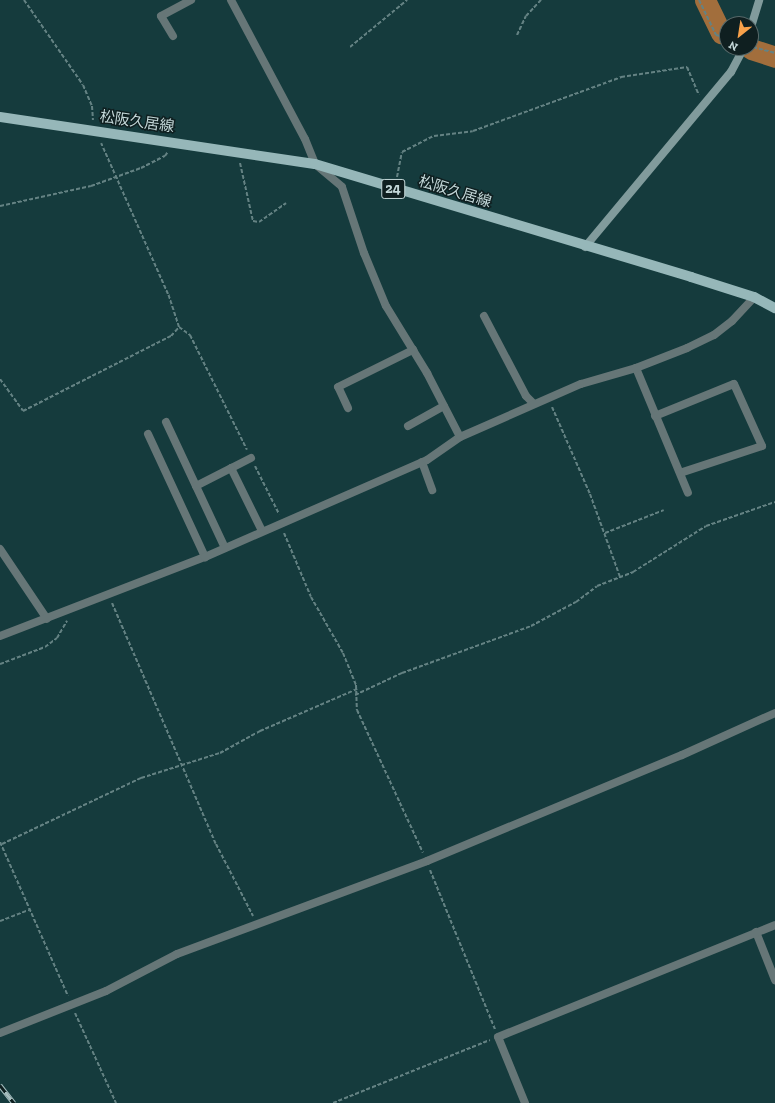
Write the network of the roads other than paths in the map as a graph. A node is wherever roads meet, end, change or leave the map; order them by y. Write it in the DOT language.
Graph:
graph roads {
  1 [pos="191,0"];
  2 [pos="231,0"];
  3 [pos="759,0"];
  4 [pos="754,16"];
  5 [pos="173,36"];
  6 [pos="740,56"];
  7 [pos="0,117"];
  8 [pos="315,164"];
  9 [pos="585,247"];
  10 [pos="754,297"];
  11 [pos="775,308"];
  12 [pos="484,316"];
  13 [pos="413,350"];
  14 [pos="636,368"];
  15 [pos="534,404"];
  16 [pos="444,406"];
  17 [pos="348,408"];
  18 [pos="656,416"];
  19 [pos="166,422"];
  20 [pos="408,426"];
  21 [pos="148,434"];
  22 [pos="460,437"];
  23 [pos="251,458"];
  24 [pos="422,462"];
  25 [pos="231,468"];
  26 [pos="680,473"];
  27 [pos="196,486"];
  28 [pos="432,490"];
  29 [pos="688,493"];
  30 [pos="262,531"];
  31 [pos="224,548"];
  32 [pos="0,549"];
  33 [pos="205,558"];
  34 [pos="47,618"];
  35 [pos="0,636"];
  36 [pos="775,713"];
  37 [pos="775,925"];
  38 [pos="756,932"];
  39 [pos="775,980"];
  40 [pos="0,1033"];
  41 [pos="525,1103"];
  1 -- 5 [label="street"];
  2 -- 8 [label="street"];
  3 -- 4 [label="street"];
  6 -- 9 [label="street"];
  7 -- 8 [label="main road, 松阪久居線 / 24"];
  8 -- 9 [label="main road, 松阪久居線 / 24"];
  8 -- 13 [label="street"];
  9 -- 10 [label="main road, 松阪久居線 / 24"];
  10 -- 11 [label="main road, 松阪久居線 / 24"];
  10 -- 14 [label="street"];
  12 -- 15 [label="street"];
  13 -- 16 [label="street"];
  13 -- 17 [label="street"];
  14 -- 15 [label="street"];
  14 -- 18 [label="street"];
  15 -- 22 [label="street"];
  16 -- 20 [label="street"];
  16 -- 22 [label="street"];
  18 -- 26 [label="street"];
  18 -- 26 [label="street"];
  19 -- 27 [label="street"];
  21 -- 33 [label="street"];
  22 -- 24 [label="street"];
  23 -- 25 [label="street"];
  24 -- 28 [label="street"];
  24 -- 30 [label="street"];
  25 -- 27 [label="street"];
  25 -- 30 [label="street"];
  26 -- 29 [label="street"];
  27 -- 31 [label="street"];
  30 -- 31 [label="street"];
  31 -- 33 [label="street"];
  32 -- 34 [label="street"];
  33 -- 34 [label="street"];
  34 -- 35 [label="street"];
  36 -- 40 [label="street"];
  37 -- 38 [label="street"];
  38 -- 39 [label="street"];
  38 -- 41 [label="street"];
}
